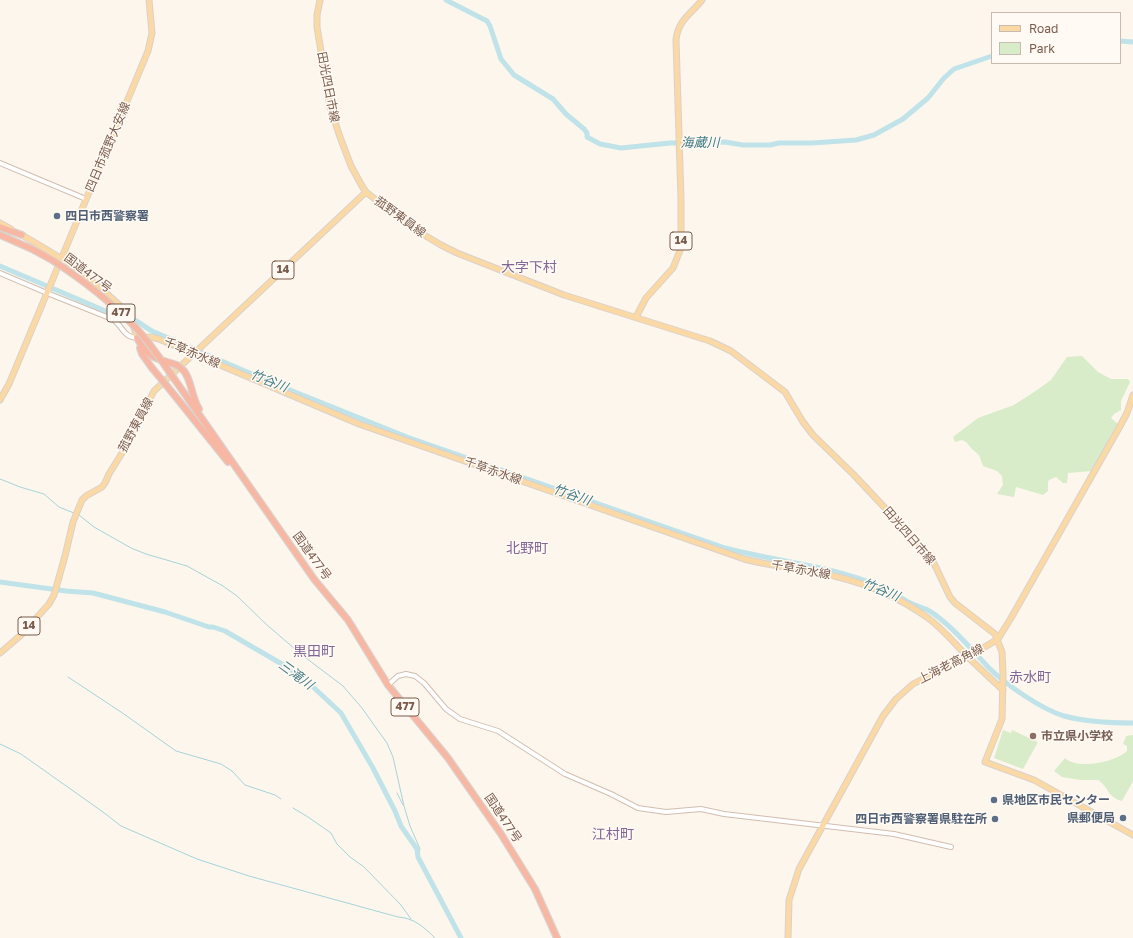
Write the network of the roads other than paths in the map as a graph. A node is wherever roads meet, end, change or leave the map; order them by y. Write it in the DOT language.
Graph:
graph roads {
  1 [pos="149,0"];
  2 [pos="320,0"];
  3 [pos="702,0"];
  4 [pos="0,163"];
  5 [pos="366,192"];
  6 [pos="86,199"];
  7 [pos="0,223"];
  8 [pos="0,227"];
  9 [pos="0,235"];
  10 [pos="22,235"];
  11 [pos="61,258"];
  12 [pos="0,273"];
  13 [pos="47,292"];
  14 [pos="636,317"];
  15 [pos="137,338"];
  16 [pos="196,352"];
  17 [pos="1133,395"];
  18 [pos="0,400"];
  19 [pos="244,480"];
  20 [pos="998,639"];
  21 [pos="0,653"];
  22 [pos="968,655"];
  23 [pos="388,685"];
  24 [pos="1003,688"];
  25 [pos="822,826"];
  26 [pos="1133,835"];
  27 [pos="951,847"];
  28 [pos="557,938"];
  29 [pos="788,938"];
  1 -- 6 [label="main road, 四日市菰野大安線"];
  2 -- 5 [label="main road, 田光四日市線"];
  3 -- 14 [label="main road, 14"];
  4 -- 6 [label="street"];
  5 -- 14 [label="main road, 菰野東員線"];
  5 -- 16 [label="main road, 菰野東員線 / 14"];
  6 -- 11 [label="main road, 四日市菰野大安線"];
  7 -- 10 [label="main road"];
  8 -- 10 [label="highway"];
  9 -- 19 [label="highway, 国道477号 / 477, bridge"];
  10 -- 11 [label="main road"];
  11 -- 13 [label="main road, 四日市菰野大安線"];
  11 -- 15 [label="main road"];
  12 -- 13 [label="street"];
  13 -- 15 [label="street"];
  13 -- 18 [label="main road, 四日市菰野大安線"];
  14 -- 20 [label="main road, 田光四日市線"];
  15 -- 16 [label="main road, 千草赤水線"];
  15 -- 19 [label="highway, bridge"];
  15 -- 19 [label="highway, bridge"];
  16 -- 21 [label="main road, 菰野東員線 / 14"];
  16 -- 22 [label="main road, 千草赤水線"];
  17 -- 20 [label="main road, 上海老高角線"];
  19 -- 23 [label="highway, 国道477号 / 477"];
  20 -- 22 [label="main road, 上海老高角線"];
  20 -- 24 [label="main road"];
  22 -- 24 [label="main road, 千草赤水線"];
  22 -- 25 [label="main road, 上海老高角線"];
  23 -- 25 [label="street"];
  23 -- 28 [label="highway, 国道477号 / 477"];
  24 -- 26 [label="main road"];
  25 -- 27 [label="street"];
  25 -- 29 [label="main road, 上海老高角線"];
}
